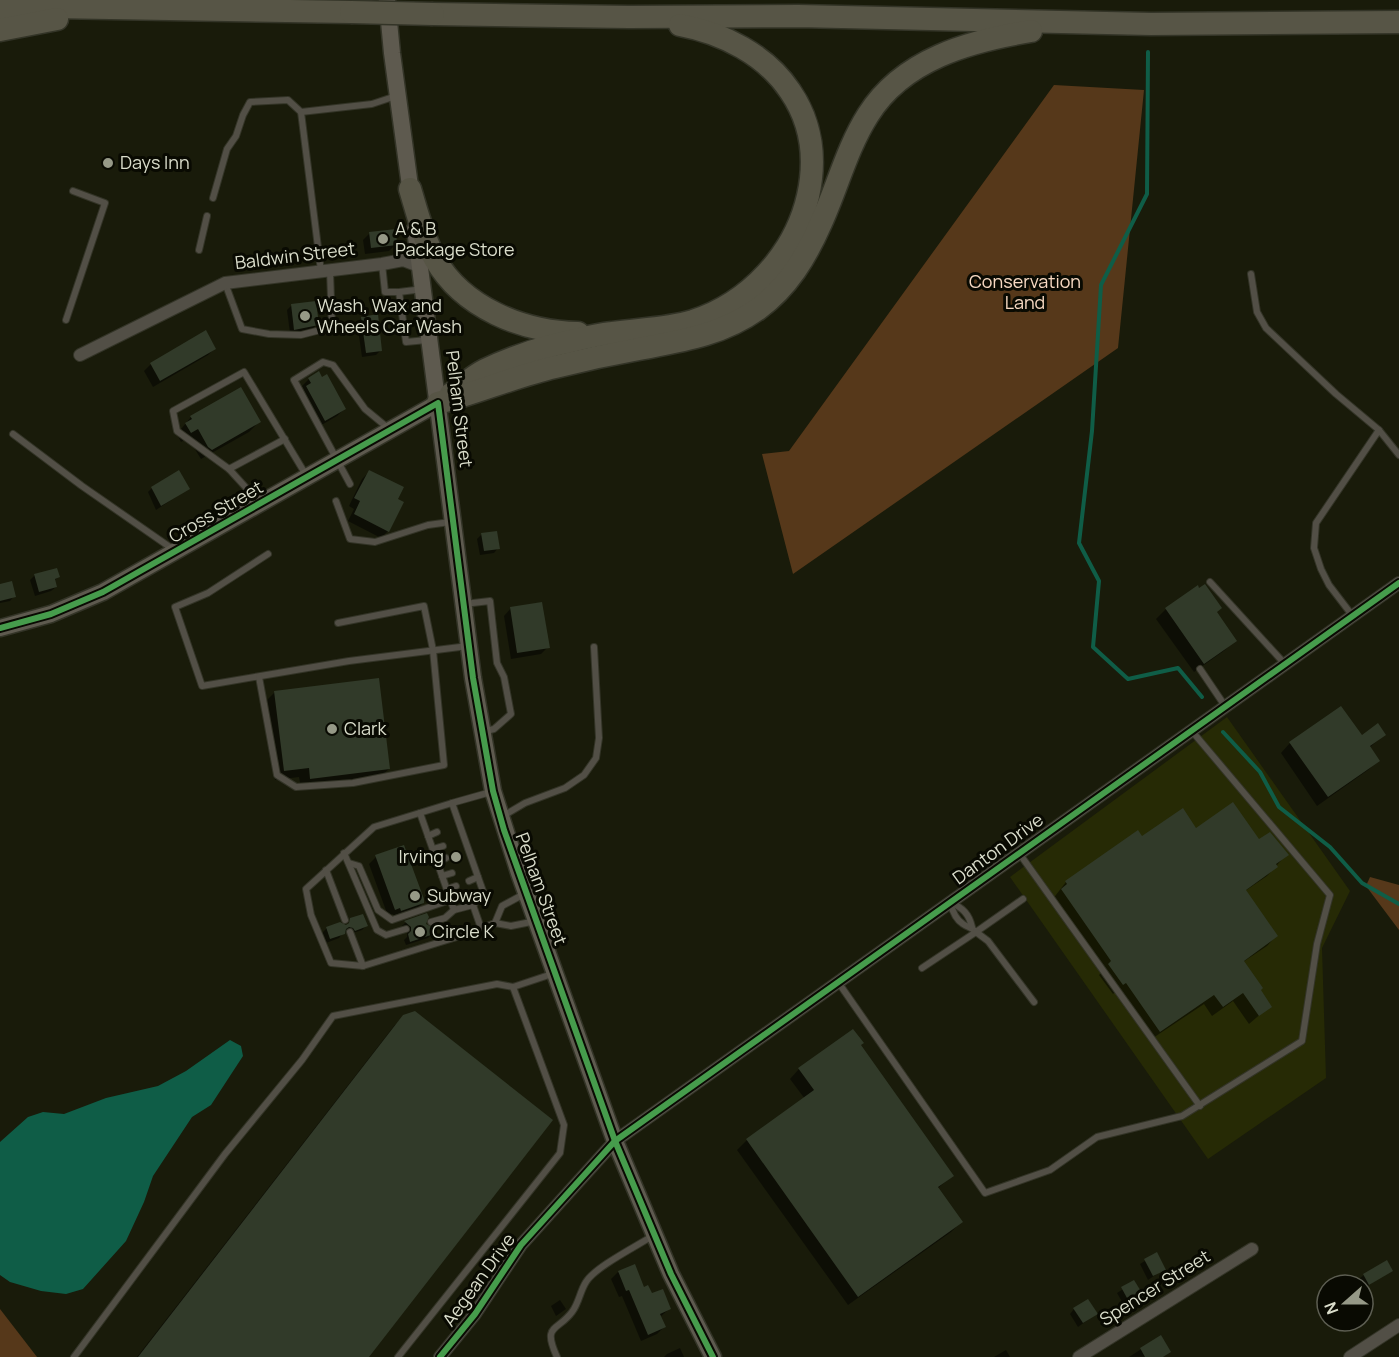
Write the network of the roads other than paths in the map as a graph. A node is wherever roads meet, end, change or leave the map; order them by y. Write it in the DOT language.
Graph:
graph roads {
  1 [pos="387,0"];
  2 [pos="176,9"];
  3 [pos="0,10"];
  4 [pos="629,17"];
  5 [pos="1399,22"];
  6 [pos="1151,24"];
  7 [pos="0,30"];
  8 [pos="398,96"];
  9 [pos="300,112"];
  10 [pos="410,189"];
  11 [pos="73,191"];
  12 [pos="213,198"];
  13 [pos="207,216"];
  14 [pos="199,250"];
  15 [pos="382,264"];
  16 [pos="421,267"];
  17 [pos="326,271"];
  18 [pos="1251,274"];
  19 [pos="225,283"];
  20 [pos="423,288"];
  21 [pos="399,291"];
  22 [pos="66,320"];
  23 [pos="609,333"];
  24 [pos="430,339"];
  25 [pos="80,355"];
  26 [pos="438,403"];
  27 [pos="391,430"];
  28 [pos="1379,430"];
  29 [pos="13,434"];
  30 [pos="285,439"];
  31 [pos="1399,455"];
  32 [pos="338,460"];
  33 [pos="229,469"];
  34 [pos="307,478"];
  35 [pos="350,484"];
  36 [pos="336,501"];
  37 [pos="261,504"];
  38 [pos="453,521"];
  39 [pos="177,552"];
  40 [pos="268,554"];
  41 [pos="1210,582"];
  42 [pos="1399,583"];
  43 [pos="464,604"];
  44 [pos="1352,615"];
  45 [pos="338,623"];
  46 [pos="0,628"];
  47 [pos="469,645"];
  48 [pos="594,647"];
  49 [pos="433,650"];
  50 [pos="1284,663"];
  51 [pos="1200,669"];
  52 [pos="259,677"];
  53 [pos="1225,706"];
  54 [pos="1191,730"];
  55 [pos="482,732"];
  56 [pos="493,791"];
  57 [pos="452,803"];
  58 [pos="420,813"];
  59 [pos="500,818"];
  60 [pos="459,824"];
  61 [pos="451,827"];
  62 [pos="437,832"];
  63 [pos="428,836"];
  64 [pos="464,838"];
  65 [pos="455,841"];
  66 [pos="443,846"];
  67 [pos="433,849"];
  68 [pos="468,850"];
  69 [pos="344,853"];
  70 [pos="460,853"];
  71 [pos="1018,853"];
  72 [pos="446,858"];
  73 [pos="437,862"];
  74 [pos="349,863"];
  75 [pos="474,864"];
  76 [pos="465,867"];
  77 [pos="326,870"];
  78 [pos="452,873"];
  79 [pos="442,876"];
  80 [pos="478,877"];
  81 [pos="469,881"];
  82 [pos="456,886"];
  83 [pos="447,889"];
  84 [pos="527,893"];
  85 [pos="1023,898"];
  86 [pos="450,900"];
  87 [pos="950,902"];
  88 [pos="473,905"];
  89 [pos="454,910"];
  90 [pos="345,920"];
  91 [pos="537,921"];
  92 [pos="430,922"];
  93 [pos="495,923"];
  94 [pos="481,928"];
  95 [pos="406,929"];
  96 [pos="974,930"];
  97 [pos="350,932"];
  98 [pos="363,966"];
  99 [pos="922,968"];
  100 [pos="555,973"];
  101 [pos="837,982"];
  102 [pos="513,987"];
  103 [pos="1034,1002"];
  104 [pos="1200,1106"];
  105 [pos="615,1141"];
  106 [pos="655,1235"];
  107 [pos="1251,1248"];
  108 [pos="1399,1325"];
  109 [pos="74,1357"];
  110 [pos="398,1357"];
  111 [pos="440,1357"];
  112 [pos="557,1357"];
  113 [pos="712,1357"];
  114 [pos="1078,1357"];
  115 [pos="1350,1357"];
  1 -- 8 [label="street, Pelham Street"];
  2 -- 3 [label="highway"];
  2 -- 4 [label="highway, bridge"];
  2 -- 7 [label="highway"];
  4 -- 6 [label="highway"];
  4 -- 23 [label="highway"];
  5 -- 6 [label="highway"];
  6 -- 26 [label="highway"];
  8 -- 9 [label="lane"];
  8 -- 10 [label="street, Pelham Street"];
  9 -- 12 [label="lane"];
  9 -- 17 [label="lane"];
  10 -- 16 [label="street, Pelham Street"];
  10 -- 23 [label="highway"];
  11 -- 22 [label="lane"];
  13 -- 14 [label="lane"];
  15 -- 16 [label="street, Baldwin Street"];
  15 -- 17 [label="street, Baldwin Street"];
  15 -- 21 [label="lane"];
  16 -- 20 [label="street, Pelham Street"];
  17 -- 19 [label="street, Baldwin Street"];
  17 -- 19 [label="lane"];
  18 -- 28 [label="lane"];
  19 -- 25 [label="street, Baldwin Street"];
  20 -- 21 [label="lane"];
  20 -- 24 [label="street, Pelham Street"];
  21 -- 24 [label="lane"];
  23 -- 26 [label="highway"];
  24 -- 26 [label="street, Pelham Street"];
  26 -- 27 [label="street, Cross Street"];
  26 -- 38 [label="street, Pelham Street"];
  27 -- 32 [label="street, Cross Street"];
  27 -- 32 [label="lane"];
  28 -- 31 [label="lane"];
  28 -- 44 [label="lane"];
  29 -- 39 [label="lane"];
  30 -- 33 [label="lane"];
  30 -- 33 [label="lane"];
  30 -- 34 [label="lane"];
  32 -- 34 [label="street, Cross Street"];
  32 -- 35 [label="lane"];
  33 -- 37 [label="lane"];
  34 -- 37 [label="street, Cross Street"];
  36 -- 38 [label="lane"];
  37 -- 39 [label="street, Cross Street"];
  38 -- 43 [label="street, Pelham Street"];
  39 -- 46 [label="street, Cross Street"];
  40 -- 52 [label="lane"];
  41 -- 50 [label="lane"];
  42 -- 44 [label="street, Danton Drive"];
  43 -- 47 [label="street, Pelham Street"];
  43 -- 55 [label="lane"];
  44 -- 50 [label="street, Danton Drive"];
  45 -- 49 [label="lane"];
  47 -- 49 [label="lane"];
  47 -- 55 [label="street, Pelham Street"];
  48 -- 59 [label="lane"];
  49 -- 52 [label="lane"];
  49 -- 52 [label="lane"];
  50 -- 53 [label="street, Danton Drive"];
  51 -- 53 [label="lane"];
  53 -- 54 [label="street, Danton Drive"];
  54 -- 71 [label="street, Danton Drive"];
  54 -- 104 [label="lane"];
  55 -- 56 [label="street, Pelham Street"];
  56 -- 57 [label="lane"];
  56 -- 59 [label="street, Pelham Street"];
  57 -- 58 [label="lane"];
  57 -- 60 [label="lane"];
  58 -- 63 [label="lane"];
  58 -- 69 [label="lane"];
  59 -- 84 [label="street, Pelham Street"];
  60 -- 61 [label="lane"];
  60 -- 64 [label="lane"];
  62 -- 63 [label="lane"];
  63 -- 67 [label="lane"];
  64 -- 65 [label="lane"];
  64 -- 68 [label="lane"];
  66 -- 67 [label="lane"];
  67 -- 73 [label="lane"];
  68 -- 70 [label="lane"];
  68 -- 75 [label="lane"];
  69 -- 74 [label="lane"];
  69 -- 77 [label="lane"];
  71 -- 87 [label="street, Danton Drive"];
  71 -- 104 [label="lane"];
  72 -- 73 [label="lane"];
  73 -- 79 [label="lane"];
  74 -- 86 [label="lane"];
  74 -- 95 [label="lane"];
  75 -- 76 [label="lane"];
  75 -- 80 [label="lane"];
  77 -- 90 [label="lane"];
  77 -- 98 [label="lane"];
  78 -- 79 [label="lane"];
  79 -- 83 [label="lane"];
  80 -- 81 [label="lane"];
  80 -- 88 [label="lane"];
  82 -- 83 [label="lane"];
  83 -- 86 [label="lane"];
  84 -- 91 [label="street, Pelham Street"];
  84 -- 93 [label="lane"];
  85 -- 96 [label="lane"];
  86 -- 89 [label="lane"];
  87 -- 96 [label="lane"];
  87 -- 101 [label="street, Danton Drive"];
  88 -- 89 [label="lane"];
  88 -- 94 [label="lane"];
  89 -- 92 [label="lane"];
  91 -- 93 [label="lane"];
  91 -- 100 [label="street, Pelham Street"];
  93 -- 94 [label="lane"];
  94 -- 98 [label="lane"];
  96 -- 99 [label="lane"];
  96 -- 103 [label="lane"];
  97 -- 98 [label="lane"];
  100 -- 102 [label="lane"];
  100 -- 105 [label="street, Pelham Street"];
  101 -- 104 [label="lane"];
  101 -- 105 [label="street, Danton Drive"];
  102 -- 109 [label="lane"];
  102 -- 110 [label="lane"];
  105 -- 106 [label="street, Pelham Street"];
  105 -- 111 [label="street, Aegean Drive"];
  106 -- 112 [label="lane"];
  106 -- 113 [label="street, Pelham Street"];
  107 -- 114 [label="street, Spencer Street"];
  108 -- 115 [label="street"];
}
